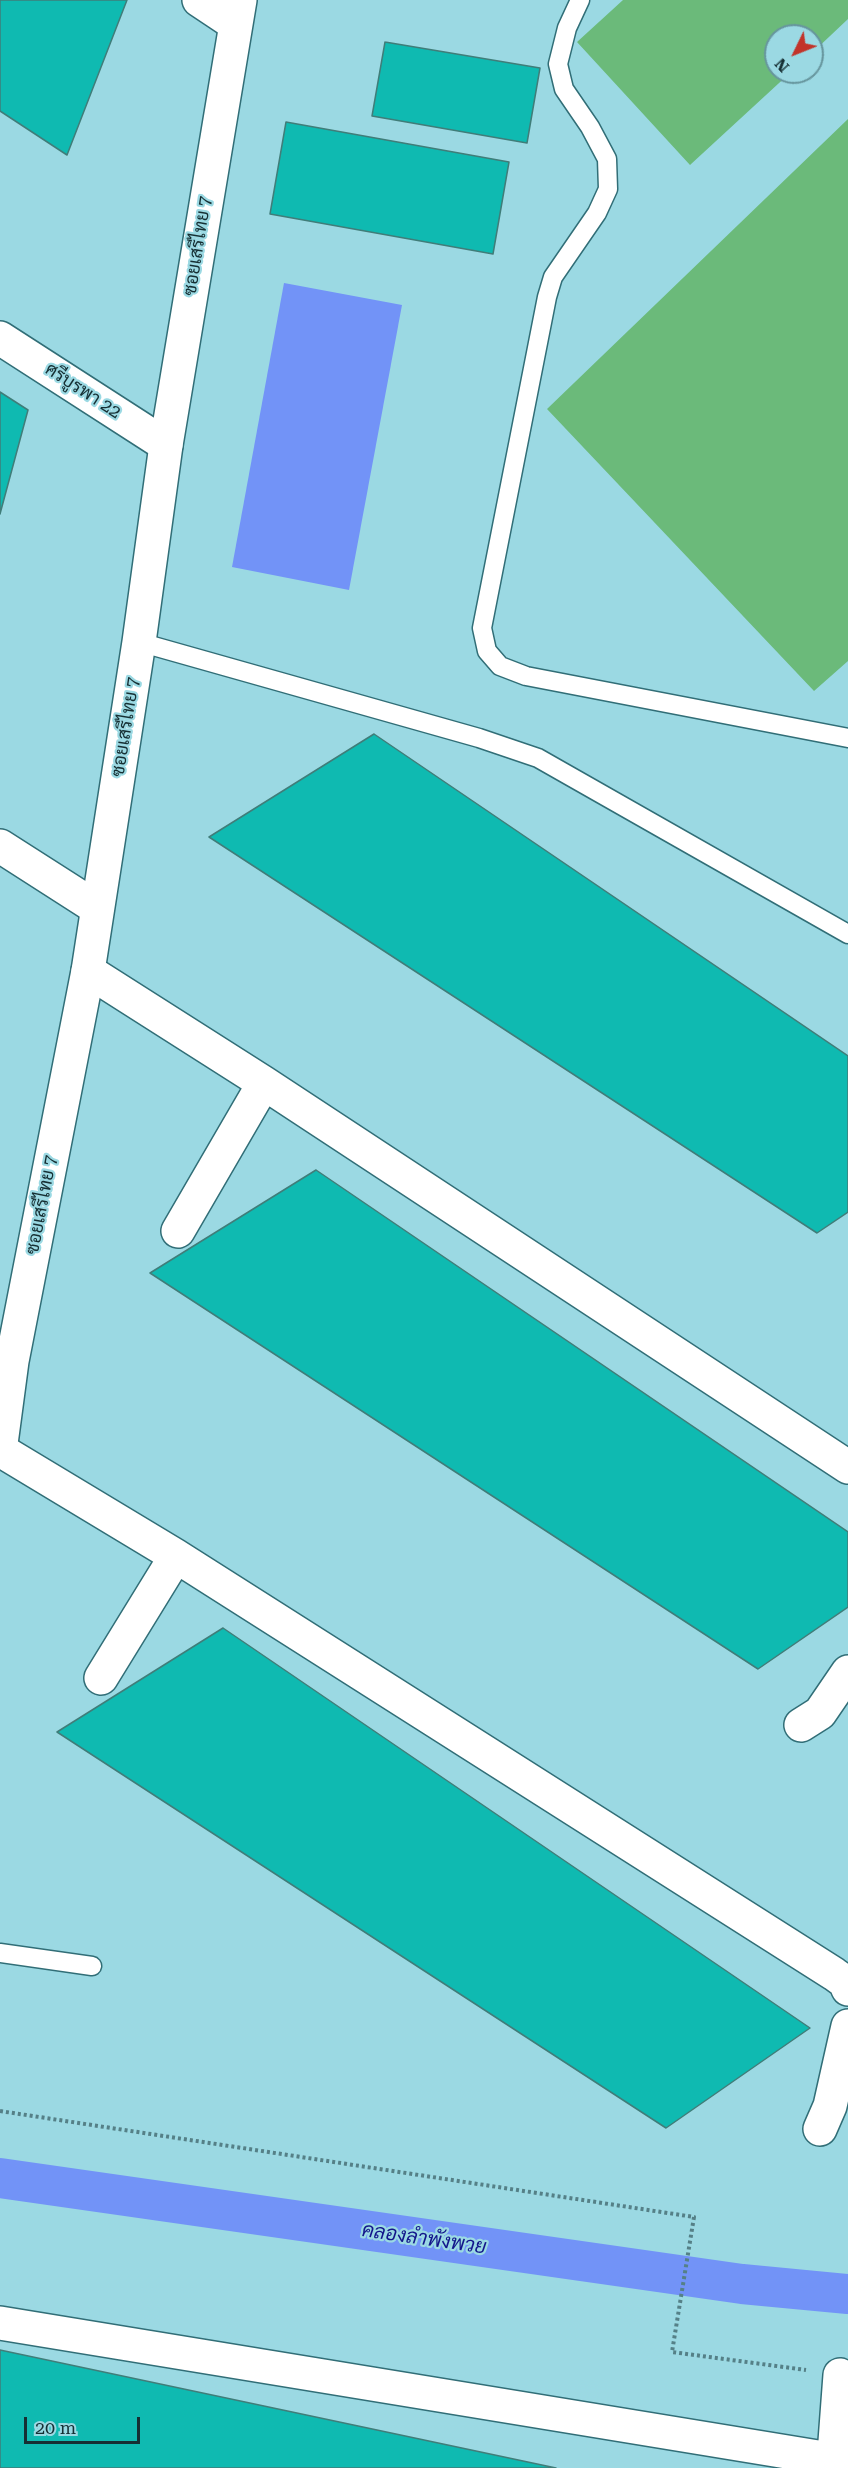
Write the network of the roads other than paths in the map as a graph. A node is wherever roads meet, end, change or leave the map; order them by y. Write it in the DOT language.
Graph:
graph roads {
  1 [pos="199,0"];
  2 [pos="580,0"];
  3 [pos="238,12"];
  4 [pos="0,338"];
  5 [pos="165,445"];
  6 [pos="139,642"];
  7 [pos="848,738"];
  8 [pos="0,846"];
  9 [pos="97,908"];
  10 [pos="848,934"];
  11 [pos="88,971"];
  12 [pos="264,1083"];
  13 [pos="178,1230"];
  14 [pos="6,1356"];
  15 [pos="0,1451"];
  16 [pos="848,1467"];
  17 [pos="176,1556"];
  18 [pos="848,1672"];
  19 [pos="101,1678"];
  20 [pos="801,1725"];
  21 [pos="0,1953"];
  22 [pos="92,1966"];
  23 [pos="848,1989"];
  24 [pos="848,2026"];
  25 [pos="820,2129"];
  26 [pos="0,2323"];
  27 [pos="840,2374"];
  28 [pos="839,2463"];
  1 -- 3 [label="street"];
  2 -- 7 [label="lane"];
  3 -- 5 [label="street, ซอยเสรีไทย 7"];
  4 -- 5 [label="street, ศรีบูรพา 22"];
  5 -- 6 [label="street, ซอยเสรีไทย 7"];
  6 -- 9 [label="street, ซอยเสรีไทย 7"];
  6 -- 10 [label="lane"];
  8 -- 9 [label="street"];
  9 -- 11 [label="street, ซอยเสรีไทย 7"];
  11 -- 12 [label="street"];
  11 -- 14 [label="street, ซอยเสรีไทย 7"];
  12 -- 13 [label="street"];
  12 -- 16 [label="street"];
  14 -- 15 [label="street, ซอยเสรีไทย 7"];
  15 -- 17 [label="street"];
  17 -- 19 [label="street"];
  17 -- 23 [label="street"];
  18 -- 20 [label="street"];
  21 -- 22 [label="lane"];
  24 -- 25 [label="street"];
  26 -- 28 [label="street"];
  27 -- 28 [label="street"];
}
